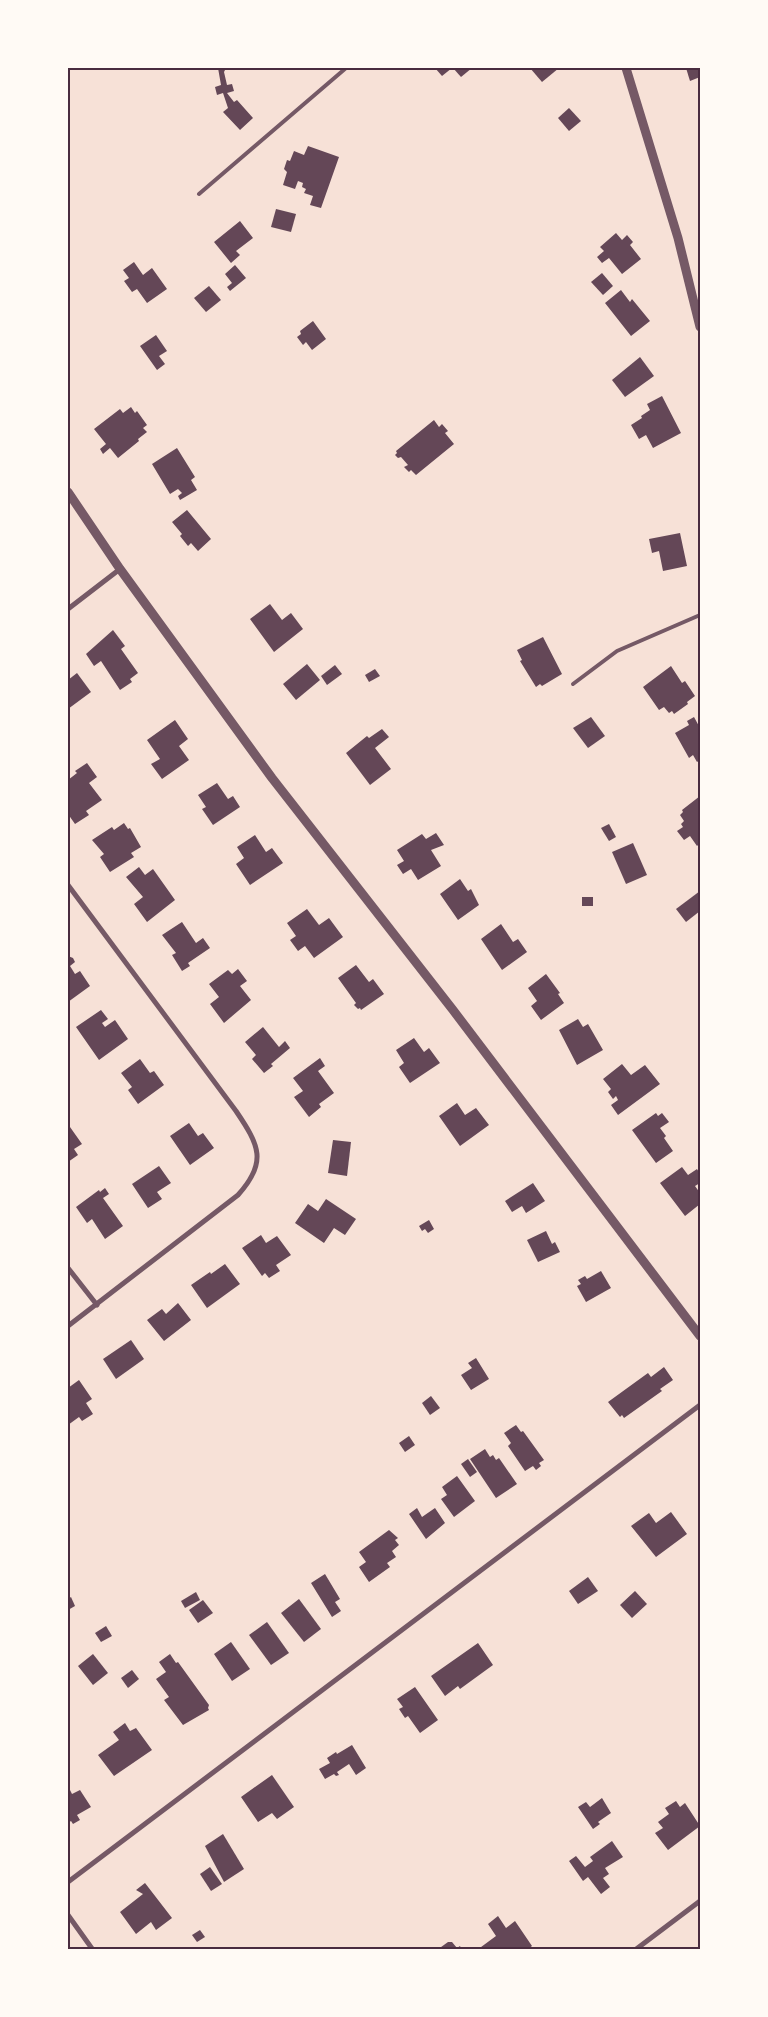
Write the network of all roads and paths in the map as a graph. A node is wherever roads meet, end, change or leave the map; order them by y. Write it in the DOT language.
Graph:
graph roads {
  1 [pos="346,68"];
  2 [pos="626,68"];
  3 [pos="199,194"];
  4 [pos="700,327"];
  5 [pos="68,492"];
  6 [pos="120,569"];
  7 [pos="68,609"];
  8 [pos="700,615"];
  9 [pos="573,684"];
  10 [pos="68,885"];
  11 [pos="68,1268"];
  12 [pos="96,1305"];
  13 [pos="68,1326"];
  14 [pos="700,1336"];
  15 [pos="700,1405"];
  16 [pos="68,1882"];
  17 [pos="700,1901"];
  18 [pos="68,1915"];
  19 [pos="93,1950"];
  20 [pos="635,1950"];
  1 -- 3 [label="lane"];
  2 -- 4 [label="street"];
  5 -- 6 [label="street"];
  6 -- 7 [label="street"];
  6 -- 14 [label="street"];
  8 -- 9 [label="lane"];
  10 -- 12 [label="street"];
  11 -- 12 [label="street"];
  12 -- 13 [label="street"];
  15 -- 16 [label="street"];
  17 -- 20 [label="street"];
  18 -- 19 [label="street"];
}
